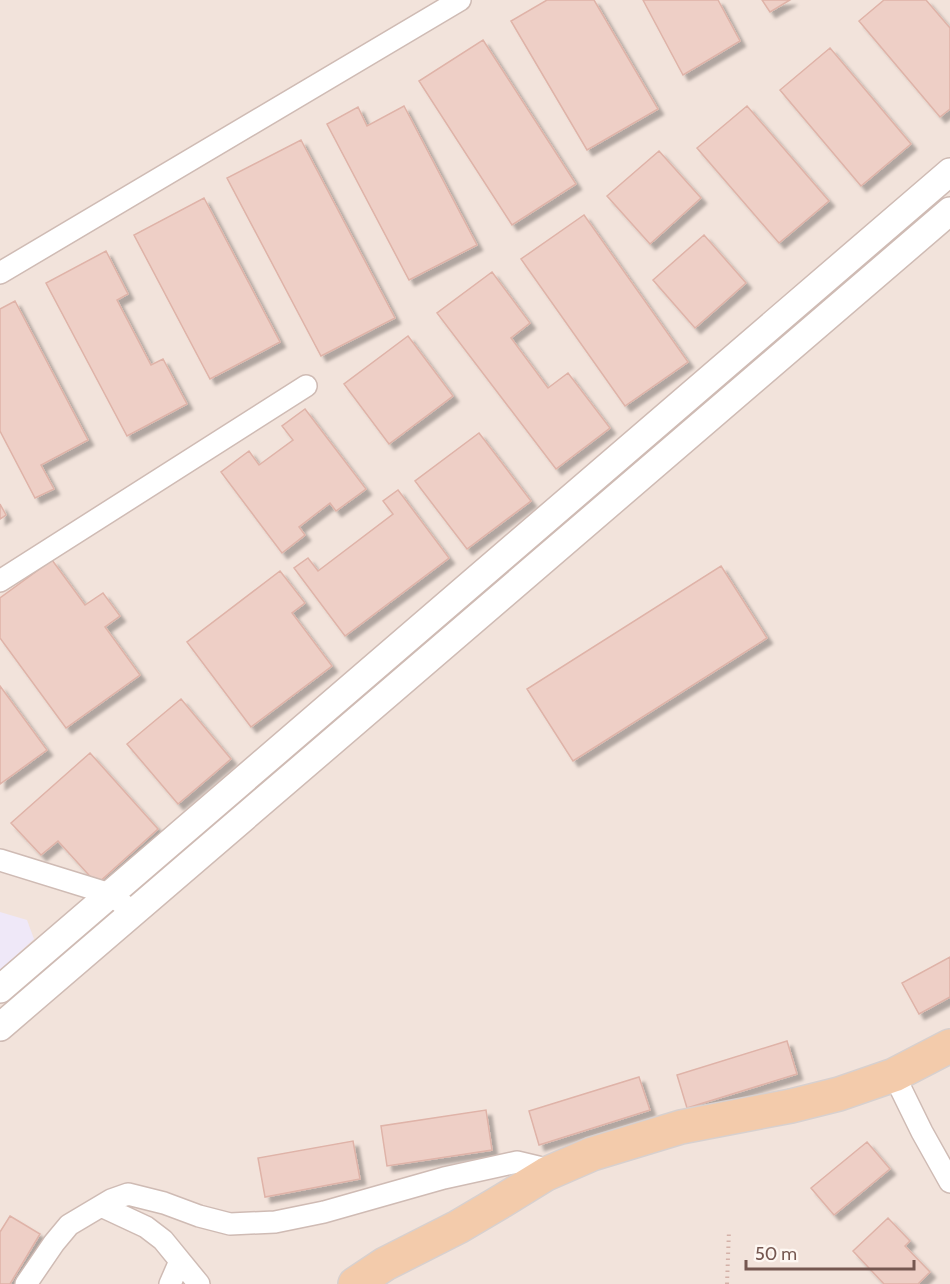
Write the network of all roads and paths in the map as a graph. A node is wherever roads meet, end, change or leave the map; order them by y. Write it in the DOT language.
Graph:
graph roads {
  1 [pos="460,0"];
  2 [pos="950,172"];
  3 [pos="950,211"];
  4 [pos="0,273"];
  5 [pos="306,386"];
  6 [pos="0,581"];
  7 [pos="0,860"];
  8 [pos="110,894"];
  9 [pos="133,912"];
  10 [pos="0,988"];
  11 [pos="0,1027"];
  12 [pos="950,1046"];
  13 [pos="894,1075"];
  14 [pos="546,1174"];
  15 [pos="950,1182"];
  16 [pos="101,1206"];
  17 [pos="729,1230"];
  18 [pos="180,1261"];
  19 [pos="26,1284"];
  20 [pos="170,1284"];
  21 [pos="199,1284"];
  22 [pos="355,1284"];
  23 [pos="727,1284"];
  1 -- 4 [label="street"];
  2 -- 8 [label="street"];
  3 -- 9 [label="street"];
  5 -- 6 [label="street"];
  7 -- 8 [label="street"];
  8 -- 9 [label="street"];
  8 -- 10 [label="street"];
  9 -- 11 [label="street"];
  12 -- 13 [label="main road"];
  13 -- 14 [label="main road"];
  13 -- 15 [label="street"];
  14 -- 16 [label="street"];
  14 -- 22 [label="main road"];
  16 -- 18 [label="street"];
  16 -- 19 [label="street"];
  17 -- 23 [label="path"];
  18 -- 20 [label="street"];
  18 -- 21 [label="street"];
}
